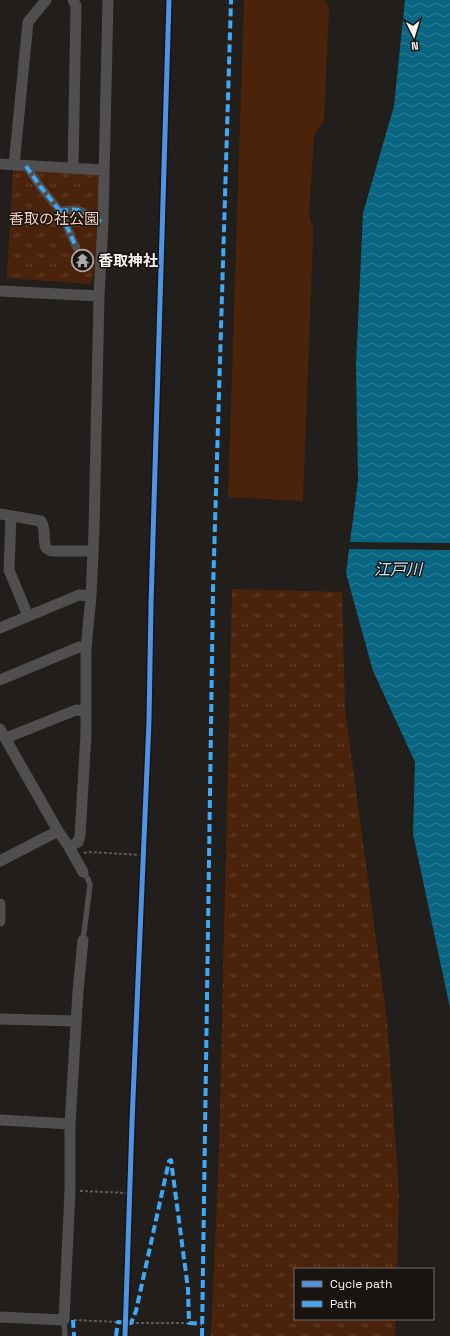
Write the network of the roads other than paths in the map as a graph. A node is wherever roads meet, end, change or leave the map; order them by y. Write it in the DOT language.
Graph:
graph roads {
  1 [pos="46,0"];
  2 [pos="73,0"];
  3 [pos="108,0"];
  4 [pos="0,164"];
  5 [pos="14,165"];
  6 [pos="26,166"];
  7 [pos="73,169"];
  8 [pos="103,170"];
  9 [pos="60,211"];
  10 [pos="103,222"];
  11 [pos="76,247"];
  12 [pos="0,291"];
  13 [pos="99,296"];
  14 [pos="6,515"];
  15 [pos="93,552"];
  16 [pos="91,596"];
  17 [pos="28,616"];
  18 [pos="0,628"];
  19 [pos="86,649"];
  20 [pos="0,680"];
  21 [pos="86,711"];
  22 [pos="3,733"];
  23 [pos="58,830"];
  24 [pos="72,852"];
  25 [pos="0,861"];
  26 [pos="83,872"];
  27 [pos="0,904"];
  28 [pos="0,921"];
  29 [pos="83,940"];
  30 [pos="0,1019"];
  31 [pos="76,1021"];
  32 [pos="0,1120"];
  33 [pos="70,1124"];
  34 [pos="0,1316"];
  35 [pos="69,1320"];
  36 [pos="65,1336"];
  1 -- 5 [label="street"];
  2 -- 7 [label="street"];
  3 -- 8 [label="street"];
  4 -- 5 [label="street"];
  5 -- 6 [label="street"];
  6 -- 7 [label="street"];
  6 -- 9 [label="street"];
  7 -- 8 [label="street"];
  8 -- 10 [label="street"];
  9 -- 10 [label="street"];
  9 -- 11 [label="street"];
  10 -- 13 [label="street"];
  12 -- 13 [label="street"];
  13 -- 15 [label="street"];
  14 -- 15 [label="street"];
  14 -- 17 [label="street"];
  15 -- 16 [label="street"];
  16 -- 17 [label="street"];
  16 -- 19 [label="street"];
  17 -- 18 [label="street"];
  19 -- 20 [label="street"];
  19 -- 21 [label="street"];
  21 -- 22 [label="street"];
  21 -- 24 [label="street"];
  22 -- 23 [label="street"];
  23 -- 24 [label="street"];
  23 -- 25 [label="street"];
  24 -- 26 [label="street"];
  26 -- 29 [label="lane"];
  27 -- 28 [label="street"];
  29 -- 31 [label="street"];
  30 -- 31 [label="street"];
  31 -- 33 [label="street"];
  32 -- 33 [label="street"];
  33 -- 35 [label="street"];
  34 -- 35 [label="street"];
  35 -- 36 [label="lane"];
}
